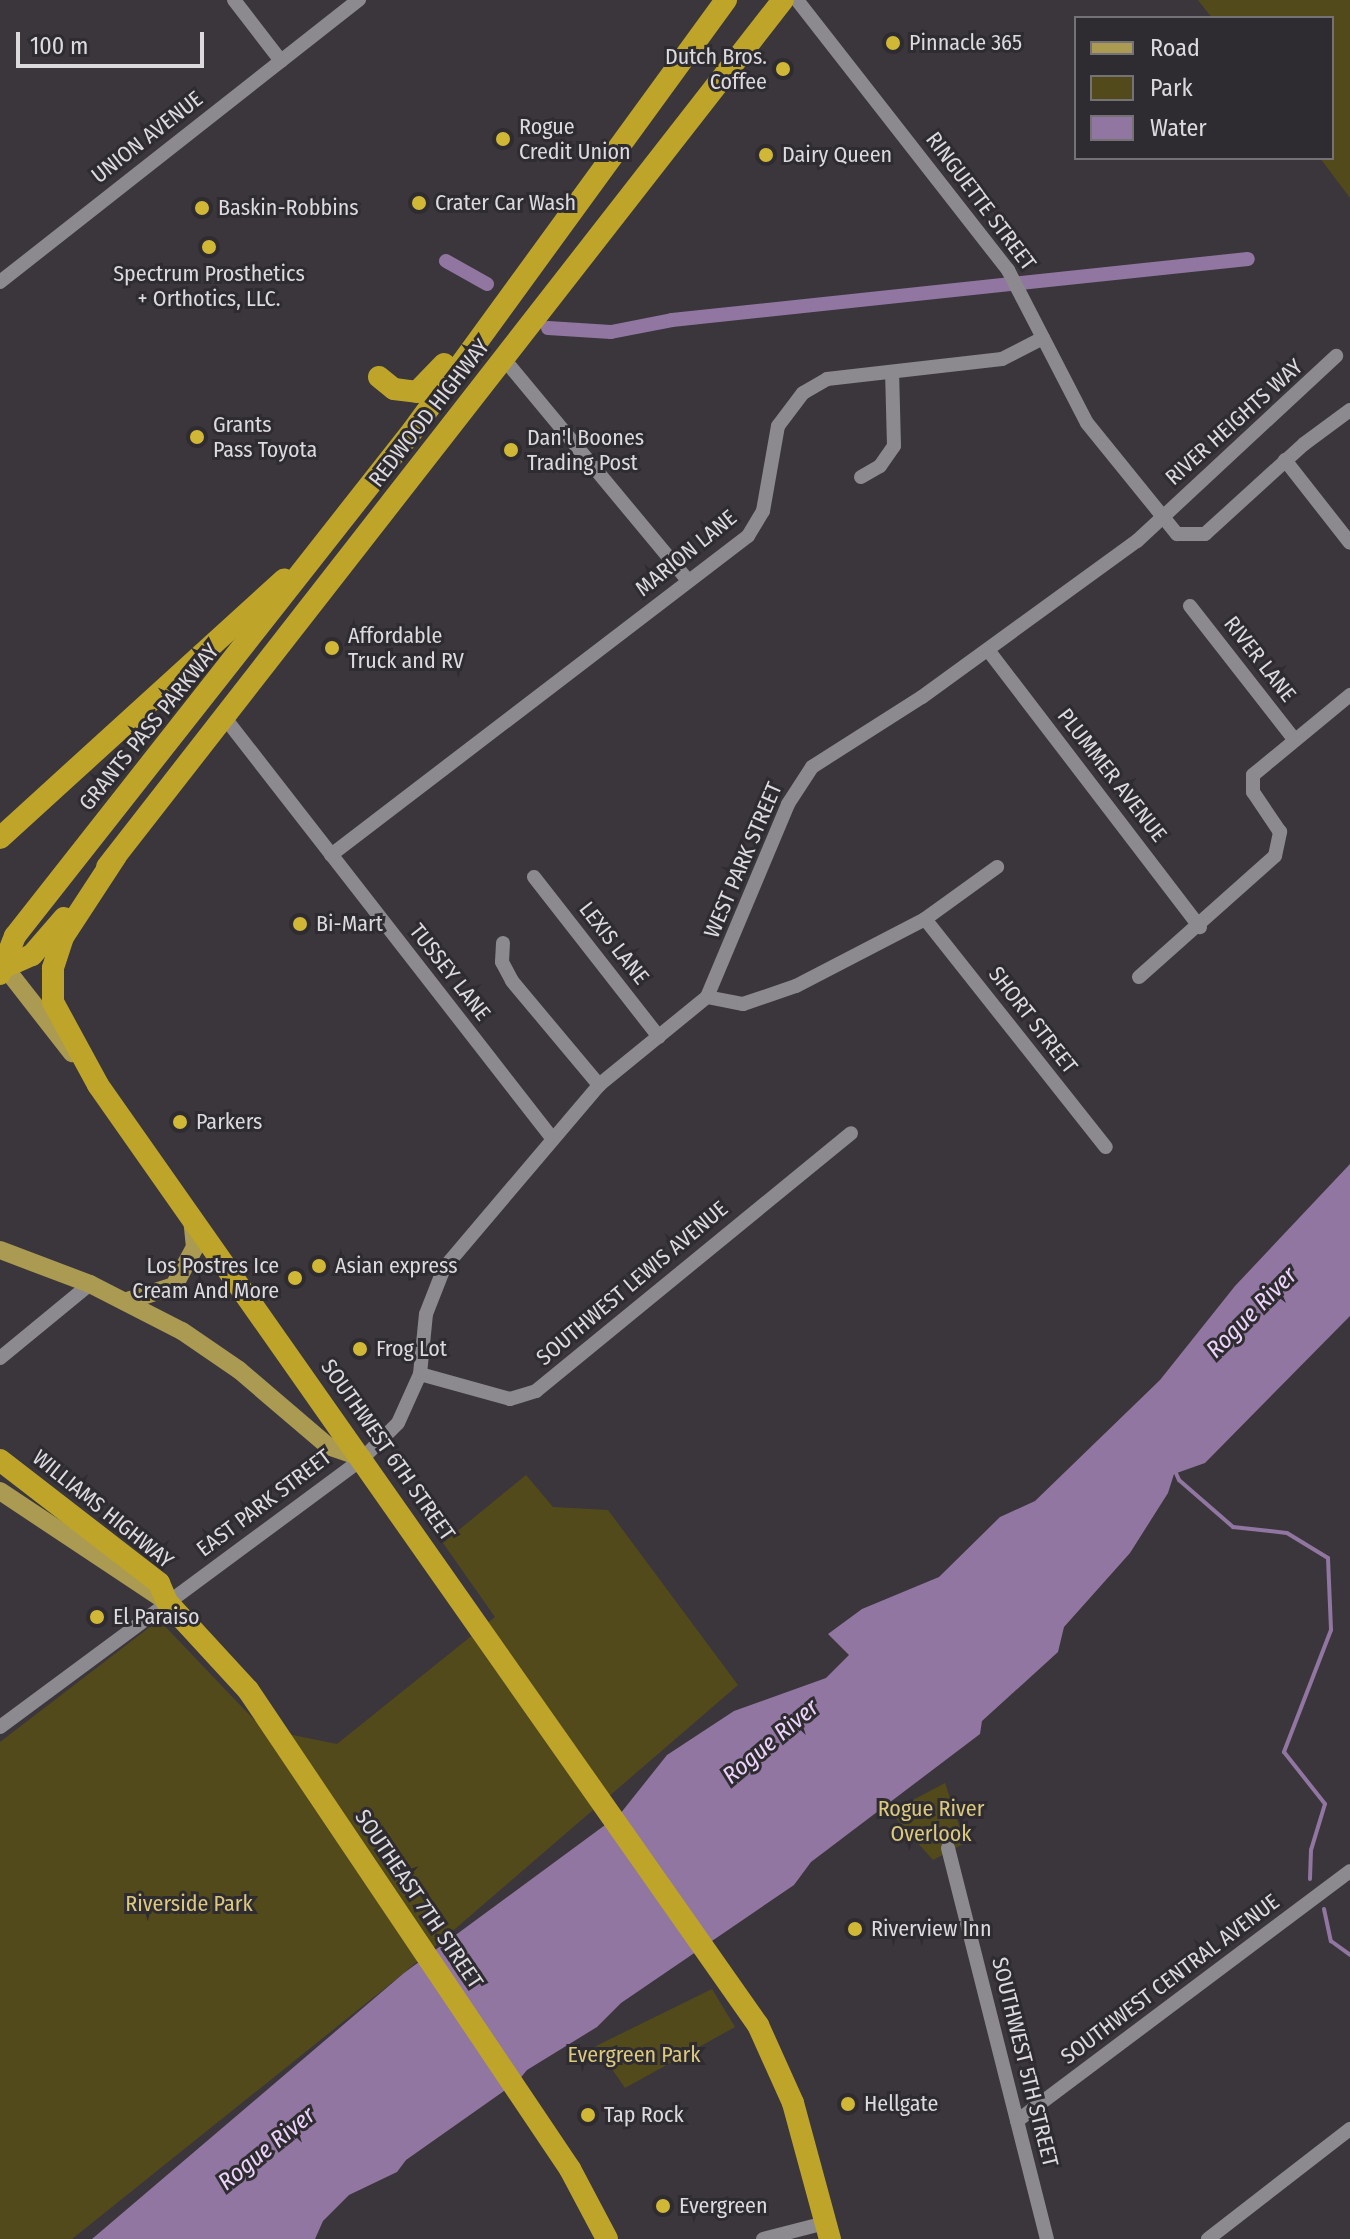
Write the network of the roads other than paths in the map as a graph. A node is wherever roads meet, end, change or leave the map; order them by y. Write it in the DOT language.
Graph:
graph roads {
  1 [pos="234,0"];
  2 [pos="359,0"];
  3 [pos="726,0"];
  4 [pos="783,0"];
  5 [pos="797,0"];
  6 [pos="281,61"];
  7 [pos="562,221"];
  8 [pos="0,282"];
  9 [pos="1043,338"];
  10 [pos="1336,356"];
  11 [pos="504,359"];
  12 [pos="892,372"];
  13 [pos="379,377"];
  14 [pos="1350,410"];
  15 [pos="1285,460"];
  16 [pos="861,477"];
  17 [pos="1162,521"];
  18 [pos="342,523"];
  19 [pos="1350,543"];
  20 [pos="688,581"];
  21 [pos="1190,606"];
  22 [pos="988,650"];
  23 [pos="1350,695"];
  24 [pos="225,718"];
  25 [pos="1294,739"];
  26 [pos="0,838"];
  27 [pos="331,855"];
  28 [pos="116,856"];
  29 [pos="997,867"];
  30 [pos="534,877"];
  31 [pos="925,919"];
  32 [pos="1200,927"];
  33 [pos="503,943"];
  34 [pos="2,967"];
  35 [pos="1139,977"];
  36 [pos="707,997"];
  37 [pos="659,1037"];
  38 [pos="98,1085"];
  39 [pos="599,1085"];
  40 [pos="851,1133"];
  41 [pos="552,1138"];
  42 [pos="1106,1147"];
  43 [pos="192,1216"];
  44 [pos="0,1250"];
  45 [pos="90,1284"];
  46 [pos="127,1301"];
  47 [pos="0,1358"];
  48 [pos="420,1374"];
  49 [pos="363,1458"];
  50 [pos="0,1460"];
  51 [pos="0,1491"];
  52 [pos="167,1602"];
  53 [pos="0,1727"];
  54 [pos="948,1848"];
  55 [pos="1350,1871"];
  56 [pos="1017,2121"];
  57 [pos="1350,2129"];
  58 [pos="828,2231"];
  59 [pos="607,2239"];
  60 [pos="763,2239"];
  61 [pos="1047,2239"];
  62 [pos="1208,2239"];
  1 -- 6 [label="street"];
  2 -- 6 [label="street, UNION AVENUE"];
  3 -- 7 [label="highway, REDWOOD HIGHWAY"];
  4 -- 11 [label="highway, REDWOOD HIGHWAY"];
  5 -- 9 [label="street, RINGUETTE STREET"];
  6 -- 8 [label="street, UNION AVENUE"];
  7 -- 13 [label="highway"];
  7 -- 18 [label="highway, REDWOOD HIGHWAY"];
  9 -- 12 [label="street, MARION LANE"];
  9 -- 17 [label="street, RINGUETTE STREET"];
  10 -- 17 [label="street, RIVER HEIGHTS WAY"];
  11 -- 20 [label="street"];
  11 -- 24 [label="highway, REDWOOD HIGHWAY"];
  12 -- 16 [label="street"];
  12 -- 20 [label="street, MARION LANE"];
  14 -- 15 [label="street"];
  15 -- 17 [label="street"];
  15 -- 19 [label="street"];
  17 -- 22 [label="street, WEST PARK STREET"];
  18 -- 26 [label="highway"];
  18 -- 34 [label="highway, GRANTS PASS PARKWAY"];
  20 -- 27 [label="street, MARION LANE"];
  21 -- 25 [label="street, RIVER LANE"];
  22 -- 32 [label="street, PLUMMER AVENUE"];
  22 -- 36 [label="street, WEST PARK STREET"];
  23 -- 25 [label="street"];
  24 -- 27 [label="street, TUSSEY LANE"];
  24 -- 28 [label="highway, REDWOOD HIGHWAY"];
  25 -- 32 [label="street"];
  27 -- 41 [label="street, TUSSEY LANE"];
  28 -- 34 [label="highway"];
  28 -- 38 [label="highway"];
  29 -- 31 [label="street"];
  30 -- 37 [label="street, LEXIS LANE"];
  31 -- 36 [label="street"];
  31 -- 42 [label="street, SHORT STREET"];
  32 -- 35 [label="street"];
  33 -- 39 [label="street"];
  34 -- 38 [label="main road, SOUTHWEST 6TH STREET"];
  36 -- 37 [label="street, WEST PARK STREET"];
  37 -- 39 [label="street, WEST PARK STREET"];
  38 -- 43 [label="highway, SOUTHWEST 6TH STREET"];
  39 -- 41 [label="street, WEST PARK STREET"];
  40 -- 48 [label="street, SOUTHWEST LEWIS AVENUE"];
  41 -- 48 [label="street, WEST PARK STREET"];
  43 -- 46 [label="main road"];
  43 -- 49 [label="highway, SOUTHWEST 6TH STREET"];
  44 -- 45 [label="main road"];
  45 -- 46 [label="main road"];
  45 -- 47 [label="street"];
  46 -- 49 [label="main road"];
  48 -- 49 [label="street, WEST PARK STREET"];
  49 -- 52 [label="street, EAST PARK STREET"];
  49 -- 58 [label="highway, SOUTHWEST 6TH STREET"];
  50 -- 52 [label="highway, WILLIAMS HIGHWAY"];
  51 -- 52 [label="main road"];
  52 -- 53 [label="street, EAST PARK STREET"];
  52 -- 59 [label="highway, SOUTHEAST 7TH STREET"];
  54 -- 56 [label="street, SOUTHWEST 5TH STREET"];
  55 -- 56 [label="street, SOUTHWEST CENTRAL AVENUE"];
  56 -- 61 [label="street, SOUTHWEST 5TH STREET"];
  57 -- 62 [label="street"];
  58 -- 60 [label="street"];
}
